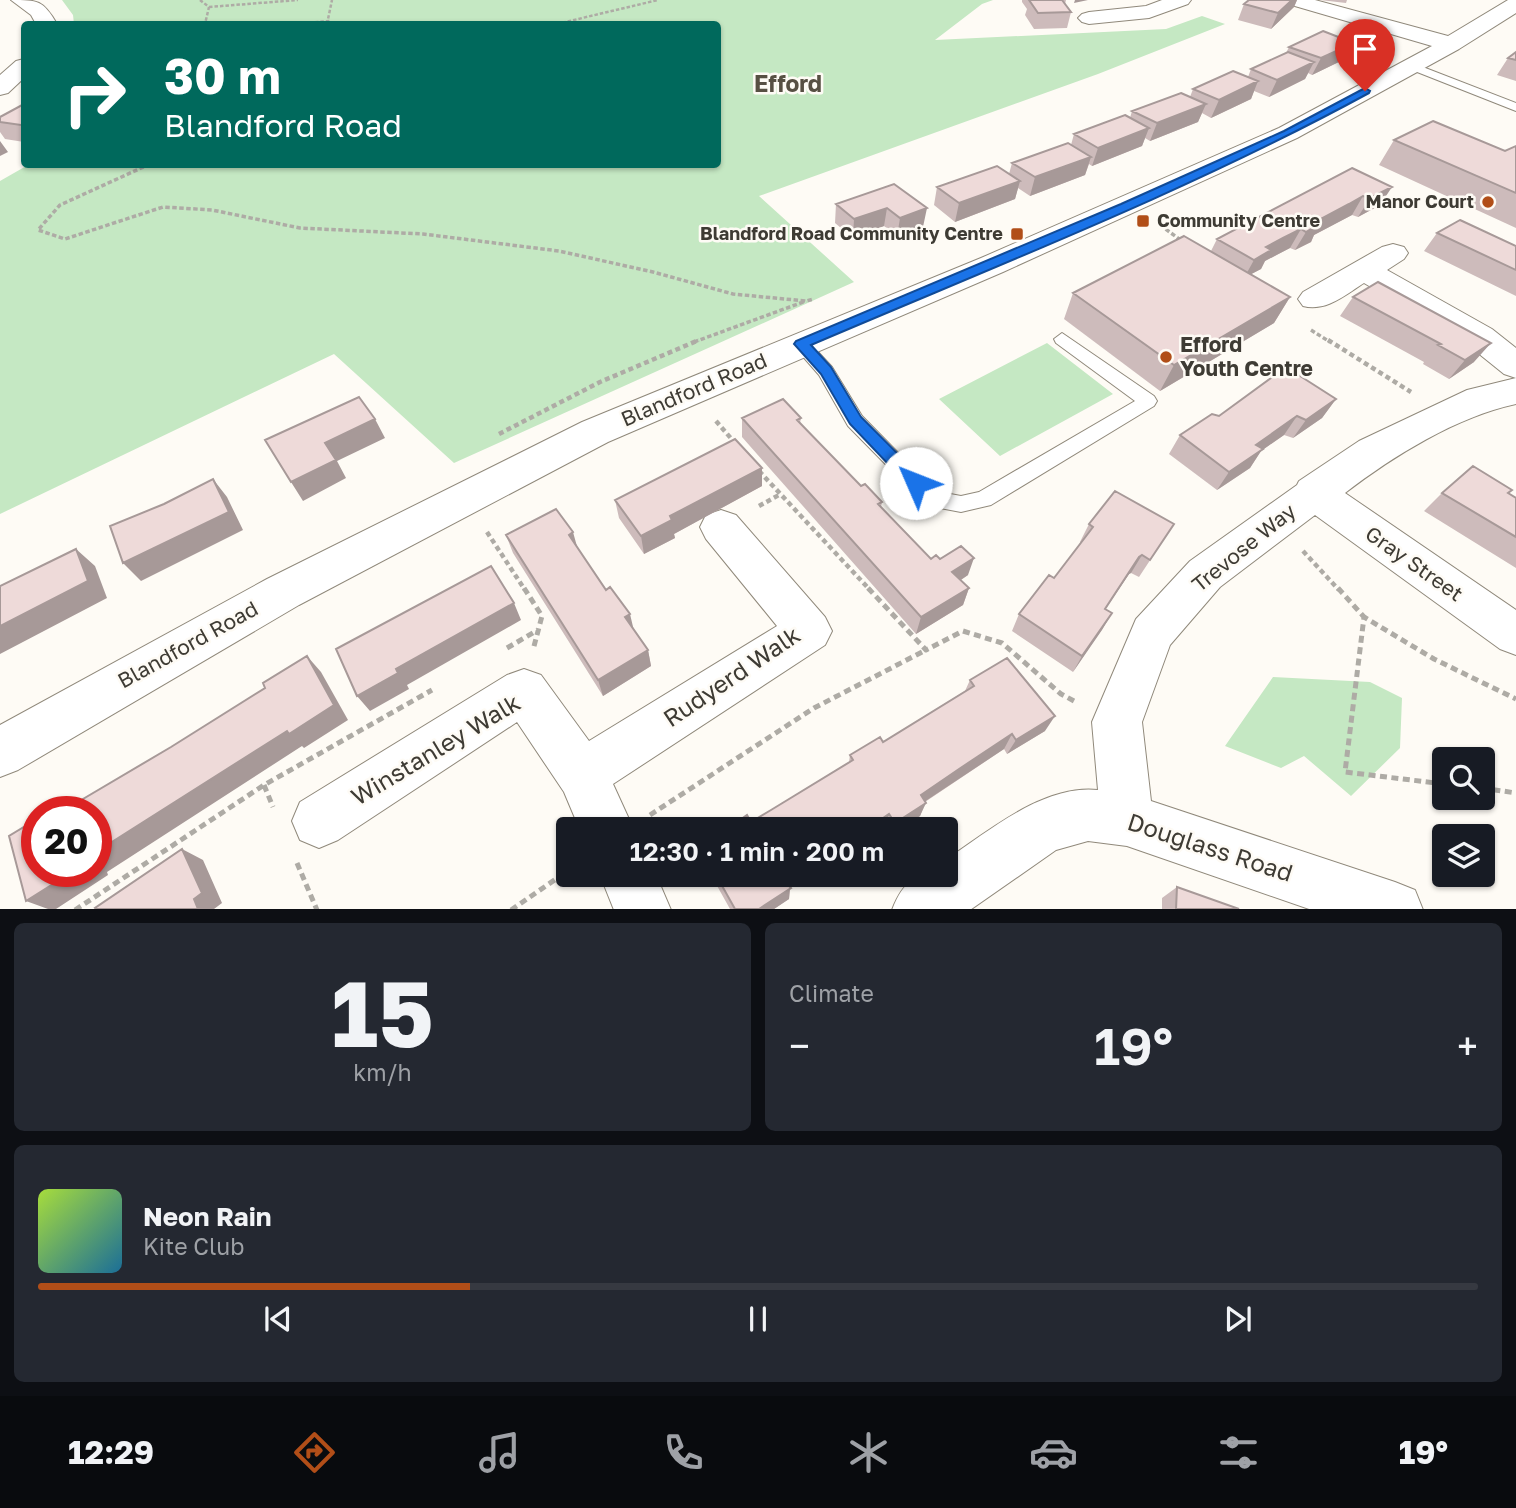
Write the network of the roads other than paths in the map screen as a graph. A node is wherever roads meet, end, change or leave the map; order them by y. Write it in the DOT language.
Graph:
graph roads {
  1 [pos="21,0"];
  2 [pos="1181,0"];
  3 [pos="1296,0"];
  4 [pos="1516,4"];
  5 [pos="1089,18"];
  6 [pos="44,21"];
  7 [pos="1451,44"];
  8 [pos="1411,66"];
  9 [pos="21,69"];
  10 [pos="0,88"];
  11 [pos="1516,107"];
  12 [pos="1393,253"];
  13 [pos="1364,270"];
  14 [pos="1308,312"];
  15 [pos="1062,339"];
  16 [pos="801,344"];
  17 [pos="1516,366"];
  18 [pos="1516,391"];
  19 [pos="1313,492"];
  20 [pos="721,527"];
  21 [pos="1516,635"];
  22 [pos="0,752"];
  23 [pos="582,774"];
  24 [pos="616,817"];
  25 [pos="1127,818"];
  26 [pos="319,821"];
  27 [pos="633,887"];
  28 [pos="643,909"];
  29 [pos="920,909"];
  30 [pos="1395,909"];
  1 -- 6 [label="street"];
  2 -- 5 [label="street"];
  3 -- 7 [label="street"];
  4 -- 7 [label="street, Blandford Road"];
  7 -- 8 [label="street, Blandford Road"];
  8 -- 11 [label="lane"];
  8 -- 16 [label="street, Blandford Road"];
  9 -- 10 [label="street"];
  12 -- 13 [label="street"];
  13 -- 14 [label="street"];
  13 -- 17 [label="street"];
  15 -- 16 [label="lane"];
  16 -- 22 [label="street, Blandford Road"];
  18 -- 19 [label="street, Trevose Way"];
  19 -- 21 [label="street, Gray Street"];
  19 -- 25 [label="street, Trevose Way"];
  20 -- 23 [label="street, Rudyerd Walk"];
  23 -- 24 [label="street, Winstanley Walk"];
  23 -- 26 [label="street, Winstanley Walk"];
  25 -- 29 [label="street, Douglass Road"];
  25 -- 30 [label="street, Douglass Road"];
  27 -- 28 [label="street"];
}
